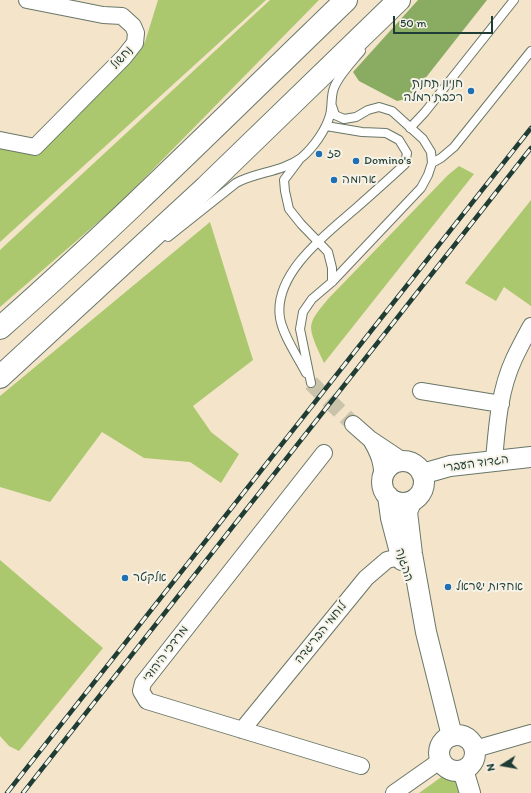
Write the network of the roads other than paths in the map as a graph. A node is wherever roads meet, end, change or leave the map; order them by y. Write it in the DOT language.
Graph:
graph roads {
  1 [pos="27,0"];
  2 [pos="346,0"];
  3 [pos="399,0"];
  4 [pos="405,0"];
  5 [pos="514,0"];
  6 [pos="531,51"];
  7 [pos="331,103"];
  8 [pos="326,126"];
  9 [pos="410,128"];
  10 [pos="0,140"];
  11 [pos="300,158"];
  12 [pos="432,163"];
  13 [pos="163,240"];
  14 [pos="317,242"];
  15 [pos="145,254"];
  16 [pos="332,282"];
  17 [pos="531,326"];
  18 [pos="0,328"];
  19 [pos="49,332"];
  20 [pos="0,377"];
  21 [pos="421,391"];
  22 [pos="501,404"];
  23 [pos="353,424"];
  24 [pos="370,439"];
  25 [pos="324,453"];
  26 [pos="531,457"];
  27 [pos="494,460"];
  28 [pos="403,461"];
  29 [pos="422,474"];
  30 [pos="385,488"];
  31 [pos="411,502"];
  32 [pos="406,556"];
  33 [pos="242,730"];
  34 [pos="531,733"];
  35 [pos="452,736"];
  36 [pos="475,749"];
  37 [pos="441,760"];
  38 [pos="361,766"];
  39 [pos="463,770"];
  40 [pos="394,793"];
  41 [pos="470,793"];
  1 -- 10 [label="street, נחשול"];
  2 -- 18 [label="highway"];
  3 -- 19 [label="highway"];
  4 -- 7 [label="lane"];
  5 -- 9 [label="lane"];
  6 -- 12 [label="lane"];
  7 -- 8 [label="lane"];
  7 -- 9 [label="lane"];
  8 -- 11 [label="lane"];
  8 -- 14 [label="lane"];
  9 -- 12 [label="lane"];
  11 -- 13 [label="lane"];
  11 -- 14 [label="lane"];
  12 -- 16 [label="lane"];
  14 -- 16 [label="lane"];
  14 -- 16 [label="lane"];
  15 -- 19 [label="lane"];
  17 -- 22 [label="street"];
  19 -- 20 [label="highway"];
  21 -- 22 [label="street"];
  22 -- 27 [label="street"];
  23 -- 24 [label="street"];
  24 -- 28 [label="street"];
  24 -- 30 [label="street"];
  25 -- 33 [label="street, מרדכי היהודי"];
  26 -- 27 [label="street, הגדוד העברי"];
  27 -- 29 [label="street, הגדוד העברי"];
  28 -- 29 [label="street"];
  28 -- 30 [label="street"];
  29 -- 31 [label="street"];
  30 -- 31 [label="street"];
  30 -- 32 [label="street, ההגנה"];
  31 -- 32 [label="street, ההגנה"];
  32 -- 33 [label="street, לוחמי הבריגדה"];
  32 -- 35 [label="street, ההגנה"];
  33 -- 38 [label="street, מרדכי היהודי"];
  34 -- 36 [label="street"];
  35 -- 36 [label="street"];
  35 -- 37 [label="street"];
  36 -- 39 [label="street"];
  37 -- 39 [label="street"];
  37 -- 40 [label="street"];
  39 -- 41 [label="street"];
}
